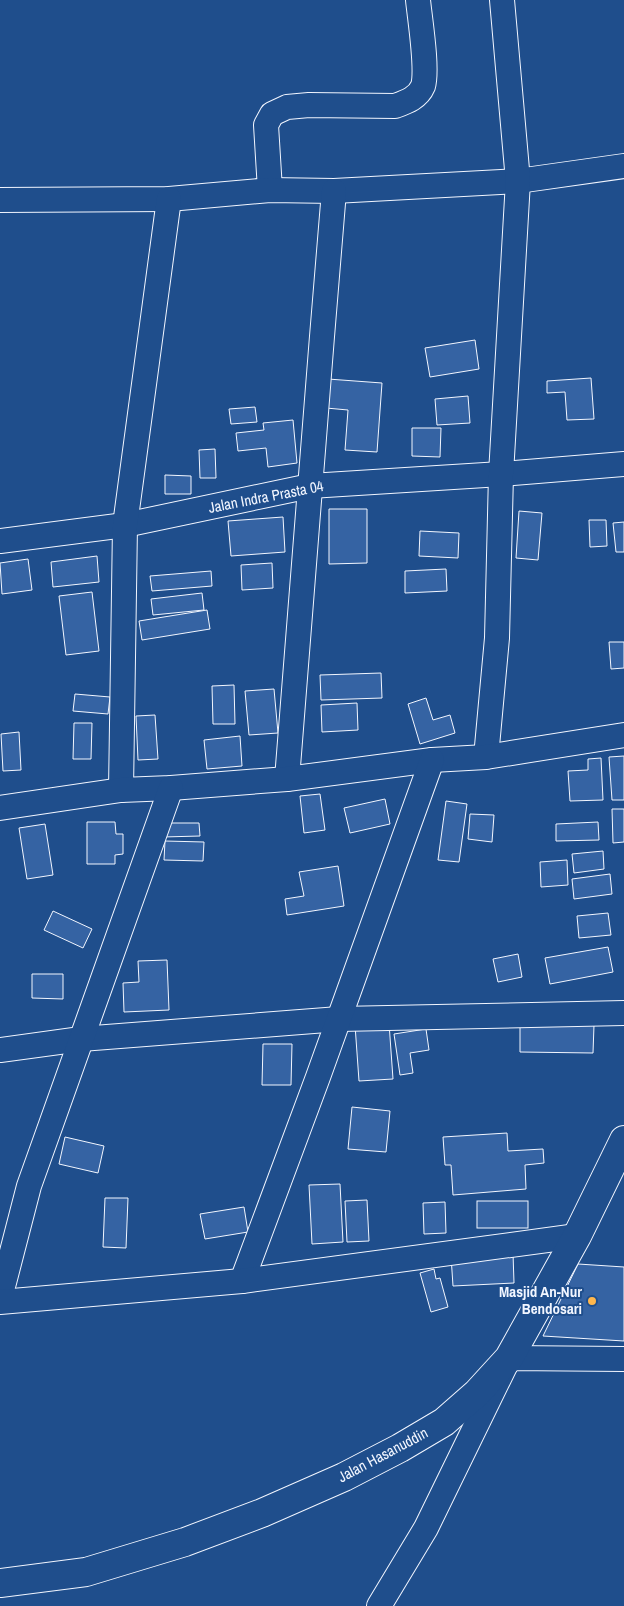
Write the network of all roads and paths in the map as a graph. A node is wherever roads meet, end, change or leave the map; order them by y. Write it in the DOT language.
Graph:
graph roads {
  1 [pos="418,0"];
  2 [pos="502,0"];
  3 [pos="624,166"];
  4 [pos="518,181"];
  5 [pos="270,190"];
  6 [pos="334,190"];
  7 [pos="169,199"];
  8 [pos="0,200"];
  9 [pos="624,464"];
  10 [pos="501,474"];
  11 [pos="310,486"];
  12 [pos="125,525"];
  13 [pos="0,541"];
  14 [pos="624,735"];
  15 [pos="486,757"];
  16 [pos="432,760"];
  17 [pos="287,779"];
  18 [pos="171,788"];
  19 [pos="121,790"];
  20 [pos="0,808"];
  21 [pos="624,1013"];
  22 [pos="339,1019"];
  23 [pos="81,1039"];
  24 [pos="0,1050"];
  25 [pos="624,1140"];
  26 [pos="577,1236"];
  27 [pos="242,1281"];
  28 [pos="0,1298"];
  29 [pos="0,1302"];
  30 [pos="509,1358"];
  31 [pos="624,1360"];
  32 [pos="0,1583"];
  33 [pos="379,1606"];
  1 -- 5 [label="street"];
  2 -- 4 [label="street"];
  3 -- 4 [label="street"];
  4 -- 6 [label="street"];
  4 -- 10 [label="street"];
  5 -- 6 [label="street"];
  5 -- 7 [label="street"];
  6 -- 11 [label="street"];
  7 -- 8 [label="street"];
  7 -- 12 [label="street"];
  9 -- 10 [label="street, Jalan Indra Prasta 04"];
  10 -- 11 [label="street, Jalan Indra Prasta 04"];
  10 -- 15 [label="street"];
  11 -- 12 [label="street, Jalan Indra Prasta 04"];
  11 -- 17 [label="street"];
  12 -- 13 [label="street, Jalan Indra Prasta 04"];
  12 -- 19 [label="street"];
  14 -- 15 [label="street"];
  15 -- 16 [label="street"];
  16 -- 17 [label="street"];
  16 -- 22 [label="street"];
  17 -- 18 [label="street"];
  18 -- 19 [label="street"];
  18 -- 23 [label="street"];
  19 -- 20 [label="street"];
  21 -- 22 [label="street"];
  22 -- 23 [label="street"];
  22 -- 27 [label="street"];
  23 -- 24 [label="street"];
  23 -- 28 [label="street"];
  25 -- 26 [label="main road, Jalan Hasanuddin"];
  26 -- 27 [label="street"];
  26 -- 30 [label="main road, Jalan Hasanuddin"];
  27 -- 29 [label="street"];
  30 -- 31 [label="street"];
  30 -- 32 [label="main road, Jalan Hasanuddin"];
  30 -- 33 [label="street"];
}
